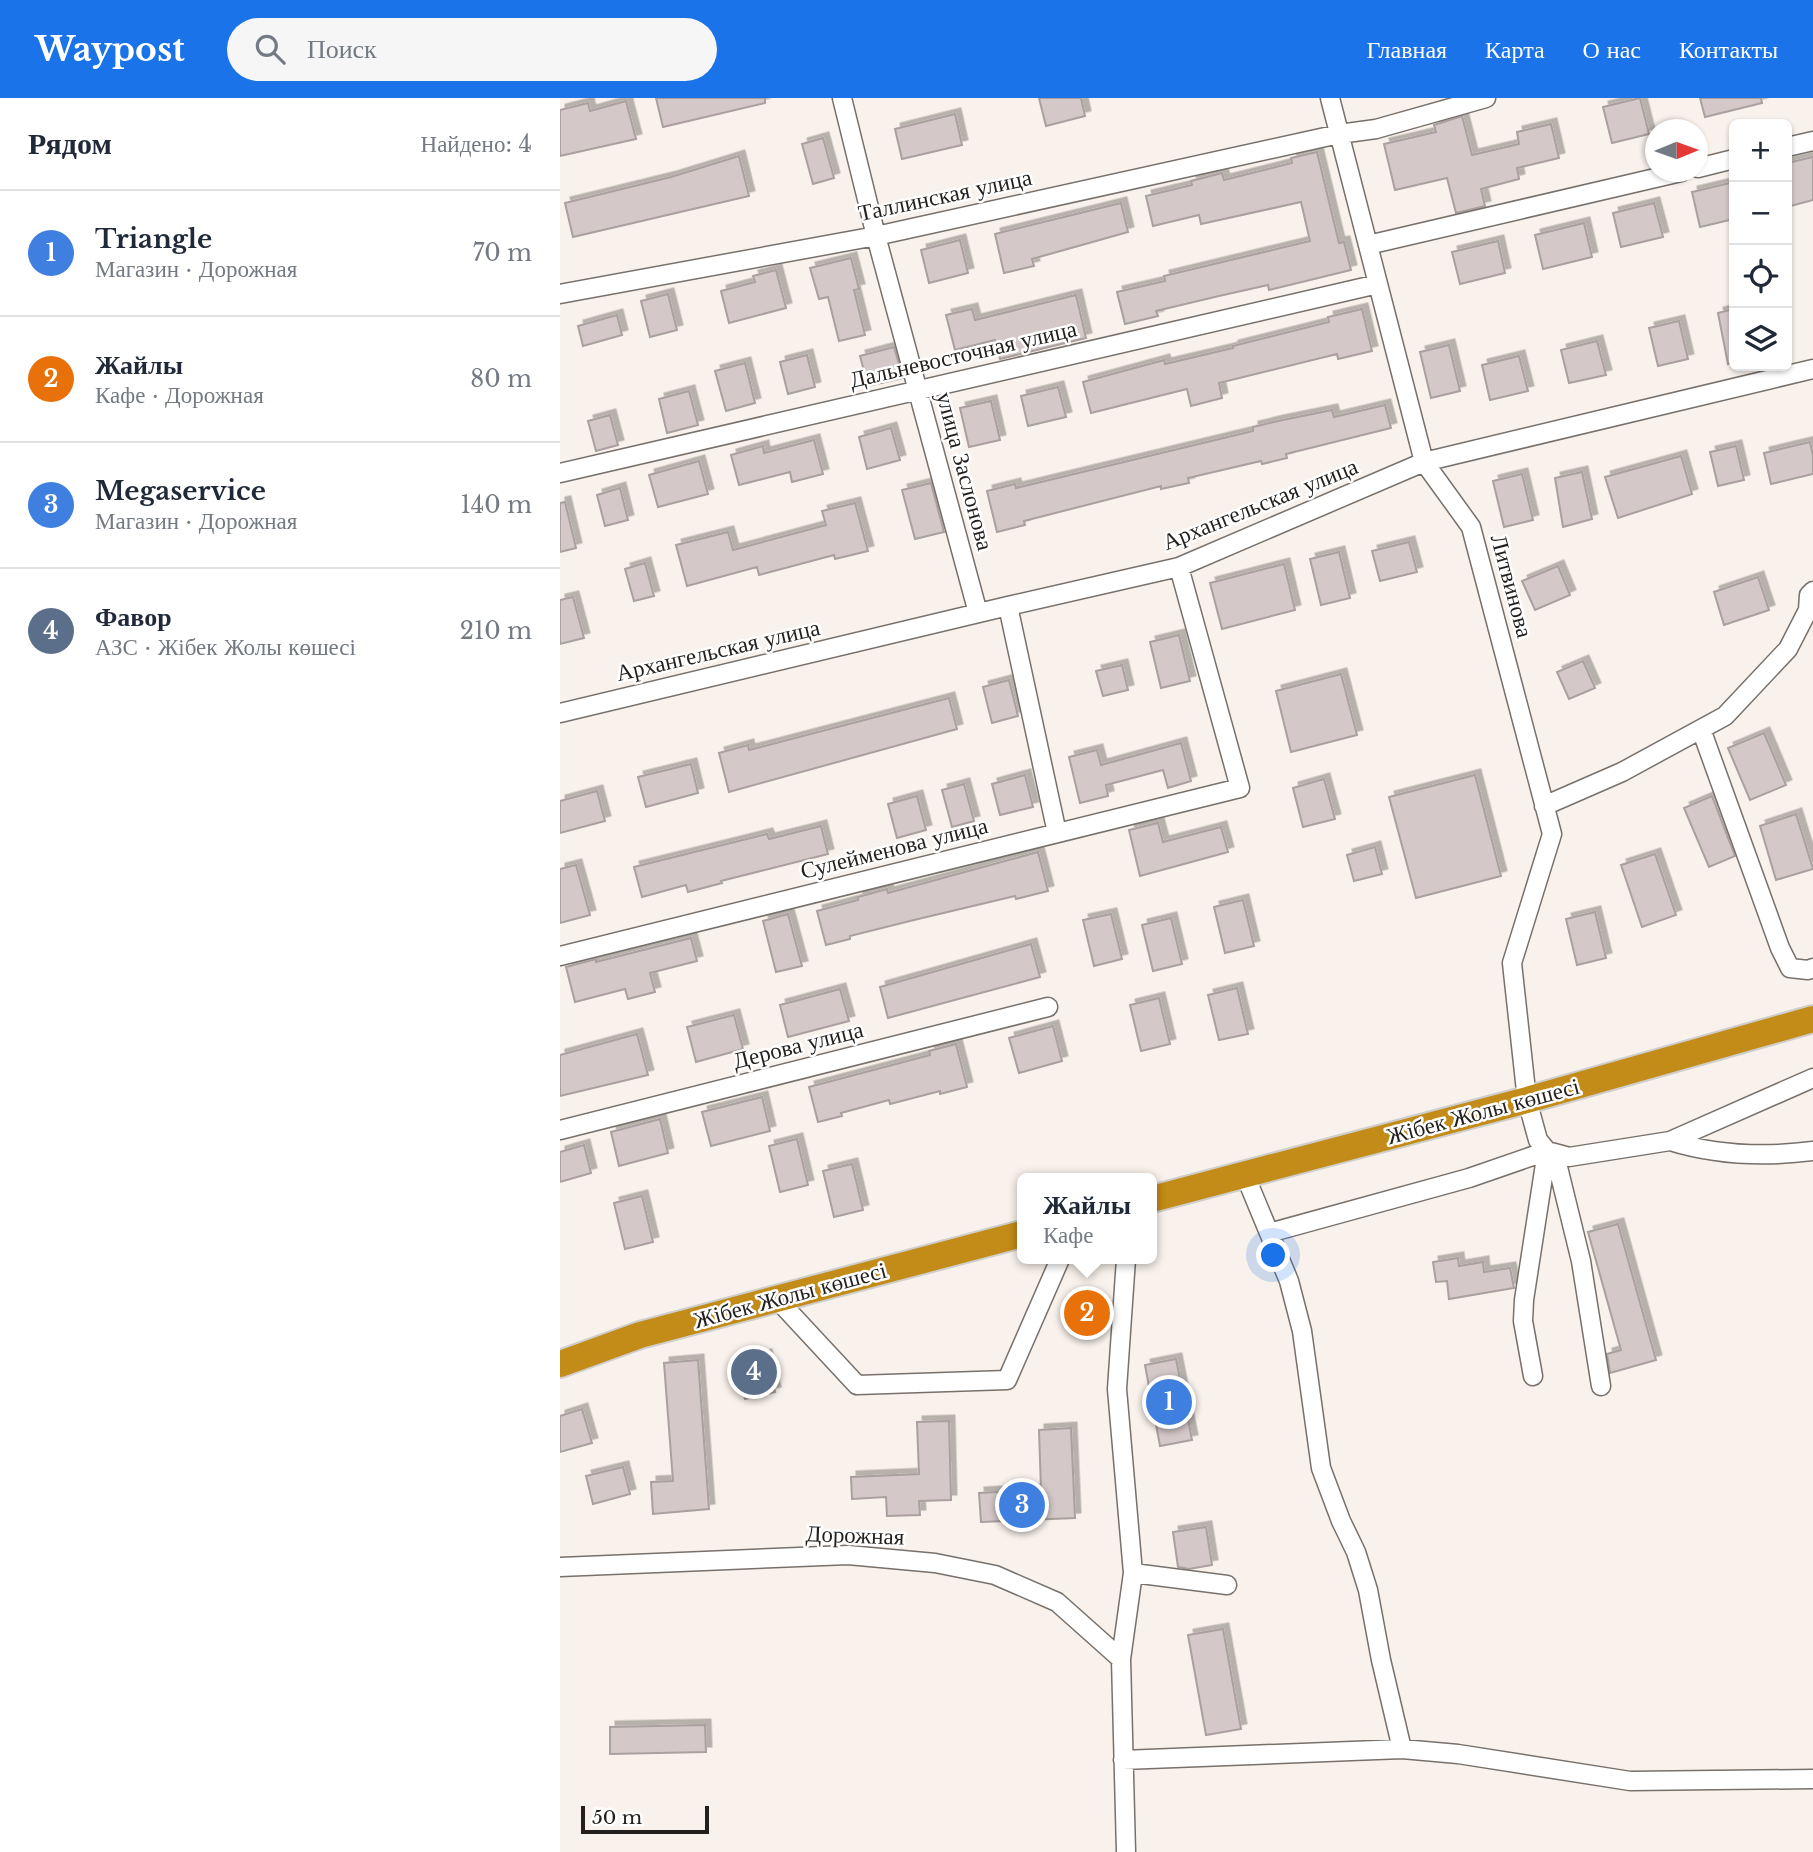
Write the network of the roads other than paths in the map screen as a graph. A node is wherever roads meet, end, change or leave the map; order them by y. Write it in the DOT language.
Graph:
graph roads {
  1 [pos="842,98"];
  2 [pos="1330,98"];
  3 [pos="1486,98"];
  4 [pos="1339,134"];
  5 [pos="1813,141"];
  6 [pos="1792,146"];
  7 [pos="1729,160"];
  8 [pos="1708,166"];
  9 [pos="1645,180"];
  10 [pos="876,236"];
  11 [pos="1368,245"];
  12 [pos="1378,284"];
  13 [pos="560,294"];
  14 [pos="1813,369"];
  15 [pos="917,389"];
  16 [pos="1424,463"];
  17 [pos="560,473"];
  18 [pos="1180,567"];
  19 [pos="1813,591"];
  20 [pos="1008,606"];
  21 [pos="978,613"];
  22 [pos="560,713"];
  23 [pos="1701,729"];
  24 [pos="1544,806"];
  25 [pos="1058,833"];
  26 [pos="560,956"];
  27 [pos="1813,968"];
  28 [pos="1048,1007"];
  29 [pos="1813,1019"];
  30 [pos="1813,1078"];
  31 [pos="1527,1100"];
  32 [pos="560,1129"];
  33 [pos="1671,1141"];
  34 [pos="1813,1151"];
  35 [pos="1551,1153"];
  36 [pos="1245,1175"];
  37 [pos="1157,1198"];
  38 [pos="1269,1233"];
  39 [pos="1017,1235"];
  40 [pos="1058,1264"];
  41 [pos="1126,1264"];
  42 [pos="777,1299"];
  43 [pos="560,1364"];
  44 [pos="1533,1376"];
  45 [pos="1601,1386"];
  46 [pos="560,1567"];
  47 [pos="1133,1573"];
  48 [pos="1227,1585"];
  49 [pos="1121,1659"];
  50 [pos="1402,1749"];
  51 [pos="1123,1760"];
  52 [pos="1813,1779"];
  53 [pos="1126,1852"];
  1 -- 10 [label="street, улица Заслонова"];
  2 -- 4 [label="street, Литвинова"];
  3 -- 4 [label="street, Таллинская улица"];
  4 -- 10 [label="street, Таллинская улица"];
  4 -- 11 [label="street, Литвинова"];
  5 -- 6 [label="street"];
  7 -- 8 [label="street"];
  9 -- 11 [label="street"];
  10 -- 13 [label="street, Таллинская улица"];
  10 -- 15 [label="street, улица Заслонова"];
  11 -- 12 [label="street, Литвинова"];
  12 -- 15 [label="street, Дальневосточная улица"];
  12 -- 16 [label="street, Литвинова"];
  14 -- 16 [label="street, Архангельская улица"];
  15 -- 17 [label="street, Дальневосточная улица"];
  15 -- 21 [label="street, улица Заслонова"];
  16 -- 18 [label="street, Архангельская улица"];
  16 -- 24 [label="street, Литвинова"];
  18 -- 20 [label="street, Архангельская улица"];
  18 -- 25 [label="street, Сулейменова улица"];
  19 -- 23 [label="street"];
  20 -- 21 [label="street, Архангельская улица"];
  20 -- 25 [label="street"];
  21 -- 22 [label="street, Архангельская улица"];
  23 -- 24 [label="street"];
  23 -- 27 [label="street"];
  24 -- 31 [label="street, Литвинова"];
  25 -- 26 [label="street, Сулейменова улица"];
  28 -- 32 [label="street, Дерова улица"];
  29 -- 31 [label="highway, Жібек Жолы көшесі"];
  30 -- 33 [label="street"];
  31 -- 35 [label="street, Литвинова"];
  31 -- 36 [label="highway, Жібек Жолы көшесі"];
  33 -- 34 [label="street"];
  33 -- 35 [label="street"];
  35 -- 38 [label="street"];
  35 -- 44 [label="street"];
  35 -- 45 [label="street, Литвинова"];
  36 -- 37 [label="highway, Жібек Жолы көшесі"];
  36 -- 38 [label="street"];
  38 -- 50 [label="street"];
  39 -- 42 [label="highway, Жібек Жолы көшесі"];
  40 -- 42 [label="street"];
  41 -- 47 [label="street"];
  42 -- 43 [label="highway, Жібек Жолы көшесі"];
  46 -- 49 [label="street, Дорожная"];
  47 -- 48 [label="street"];
  47 -- 49 [label="street"];
  49 -- 51 [label="street"];
  50 -- 51 [label="street"];
  50 -- 52 [label="street"];
  51 -- 53 [label="street"];
}
